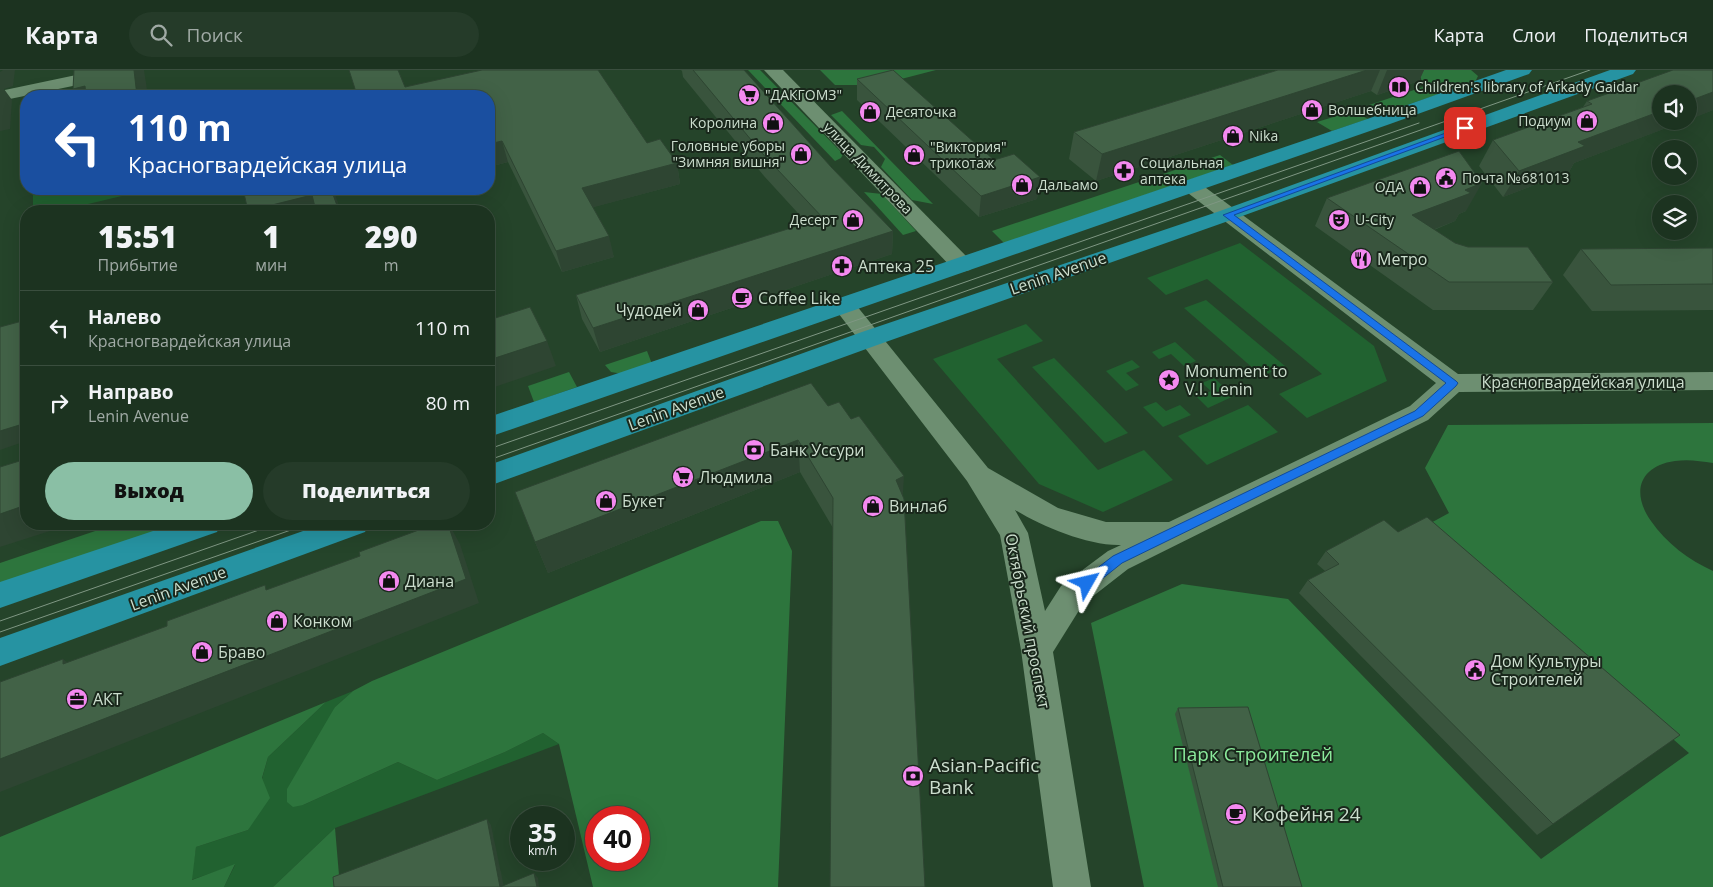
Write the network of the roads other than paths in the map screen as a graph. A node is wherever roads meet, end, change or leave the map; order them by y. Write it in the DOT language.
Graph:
graph roads {
  1 [pos="126,70"];
  2 [pos="773,70"];
  3 [pos="1523,70"];
  4 [pos="1627,70"];
  5 [pos="29,90"];
  6 [pos="20,92"];
  7 [pos="0,96"];
  8 [pos="1191,186"];
  9 [pos="1227,215"];
  10 [pos="962,265"];
  11 [pos="844,306"];
  12 [pos="871,338"];
  13 [pos="1713,381"];
  14 [pos="1453,383"];
  15 [pos="495,425"];
  16 [pos="495,474"];
  17 [pos="977,474"];
  18 [pos="190,530"];
  19 [pos="338,530"];
  20 [pos="1174,532"];
  21 [pos="0,595"];
  22 [pos="1037,650"];
  23 [pos="0,652"];
  24 [pos="1072,887"];
  1 -- 5 [label="street"];
  2 -- 10 [label="street, улица Димитрова"];
  3 -- 8 [label="highway"];
  4 -- 9 [label="highway, Lenin Avenue"];
  6 -- 7 [label="street"];
  8 -- 9 [label="street"];
  8 -- 10 [label="highway"];
  9 -- 12 [label="highway, Lenin Avenue"];
  9 -- 14 [label="street"];
  10 -- 11 [label="highway"];
  11 -- 12 [label="street, Октябрьский проспект"];
  11 -- 15 [label="highway"];
  12 -- 16 [label="highway, Lenin Avenue"];
  12 -- 17 [label="street, Октябрьский проспект"];
  13 -- 14 [label="street, Красногвардейская улица"];
  14 -- 20 [label="street"];
  17 -- 20 [label="street"];
  17 -- 22 [label="street, Октябрьский проспект"];
  18 -- 21 [label="highway"];
  19 -- 23 [label="highway, Lenin Avenue"];
  20 -- 22 [label="street"];
  22 -- 24 [label="street, Октябрьский проспект"];
}
